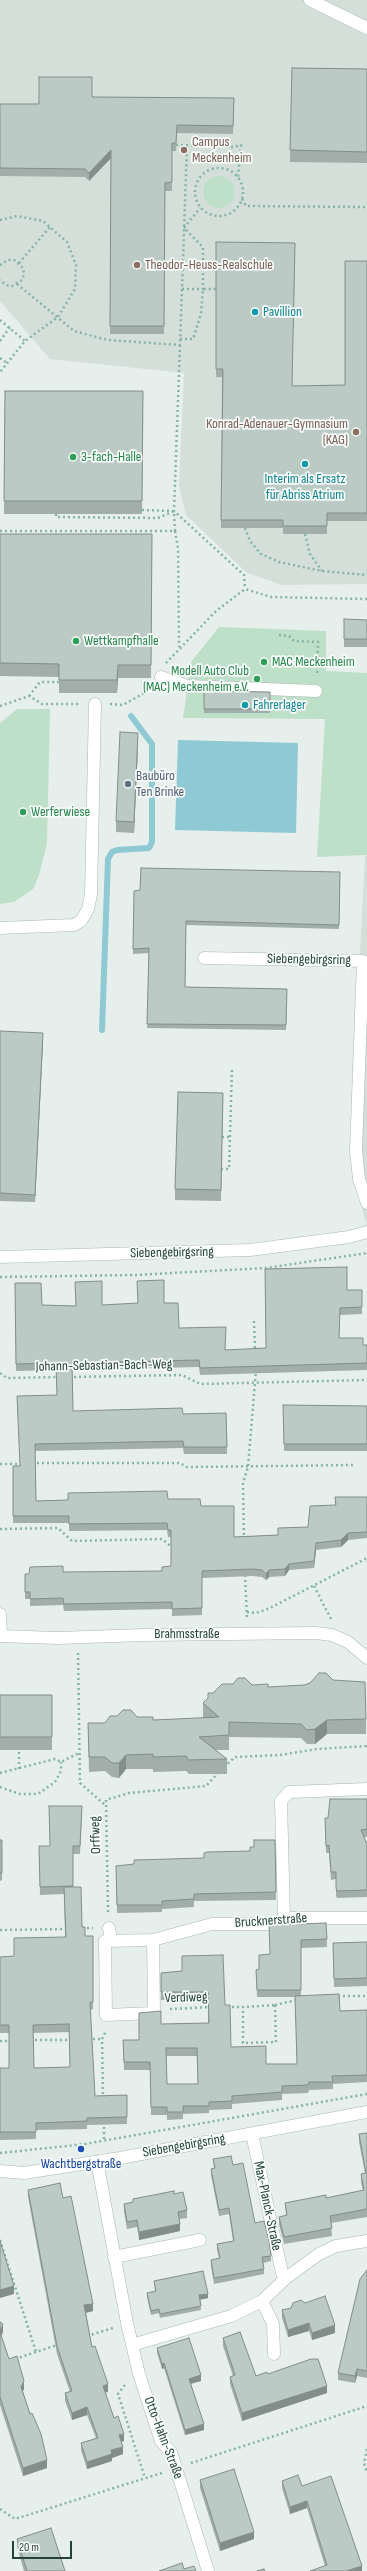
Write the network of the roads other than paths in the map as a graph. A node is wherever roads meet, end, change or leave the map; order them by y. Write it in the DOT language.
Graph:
graph roads {
  1 [pos="310,0"];
  2 [pos="367,28"];
  3 [pos="161,677"];
  4 [pos="316,691"];
  5 [pos="95,704"];
  6 [pos="0,928"];
  7 [pos="204,958"];
  8 [pos="367,1203"];
  9 [pos="367,1232"];
  10 [pos="0,1257"];
  11 [pos="0,1614"];
  12 [pos="0,1636"];
  13 [pos="367,1658"];
  14 [pos="367,1789"];
  15 [pos="284,1918"];
  16 [pos="367,1918"];
  17 [pos="109,1928"];
  18 [pos="153,1940"];
  19 [pos="112,1941"];
  20 [pos="367,2112"];
  21 [pos="252,2134"];
  22 [pos="100,2161"];
  23 [pos="0,2171"];
  24 [pos="200,2240"];
  25 [pos="367,2241"];
  26 [pos="114,2257"];
  27 [pos="286,2278"];
  28 [pos="262,2301"];
  29 [pos="132,2345"];
  30 [pos="274,2354"];
  31 [pos="208,2571"];
  1 -- 2 [label="street"];
  3 -- 4 [label="street"];
  5 -- 6 [label="street"];
  7 -- 8 [label="street, Siebengebirgsring"];
  9 -- 10 [label="street, Siebengebirgsring"];
  11 -- 12 [label="street"];
  12 -- 13 [label="street, Brahmsstraße"];
  14 -- 15 [label="street"];
  15 -- 16 [label="street, Brucknerstraße"];
  15 -- 18 [label="street, Brucknerstraße"];
  17 -- 19 [label="street"];
  18 -- 19 [label="street, Brucknerstraße"];
  18 -- 19 [label="street"];
  20 -- 21 [label="street, Siebengebirgsring"];
  21 -- 22 [label="street, Siebengebirgsring"];
  21 -- 27 [label="street, Max-Planck-Straße"];
  22 -- 23 [label="street, Siebengebirgsring"];
  22 -- 26 [label="street, Otto-Hahn-Straße"];
  24 -- 26 [label="street"];
  25 -- 27 [label="street"];
  26 -- 29 [label="street, Otto-Hahn-Straße"];
  27 -- 28 [label="street"];
  28 -- 29 [label="street"];
  28 -- 30 [label="street"];
  29 -- 31 [label="street, Otto-Hahn-Straße"];
}
